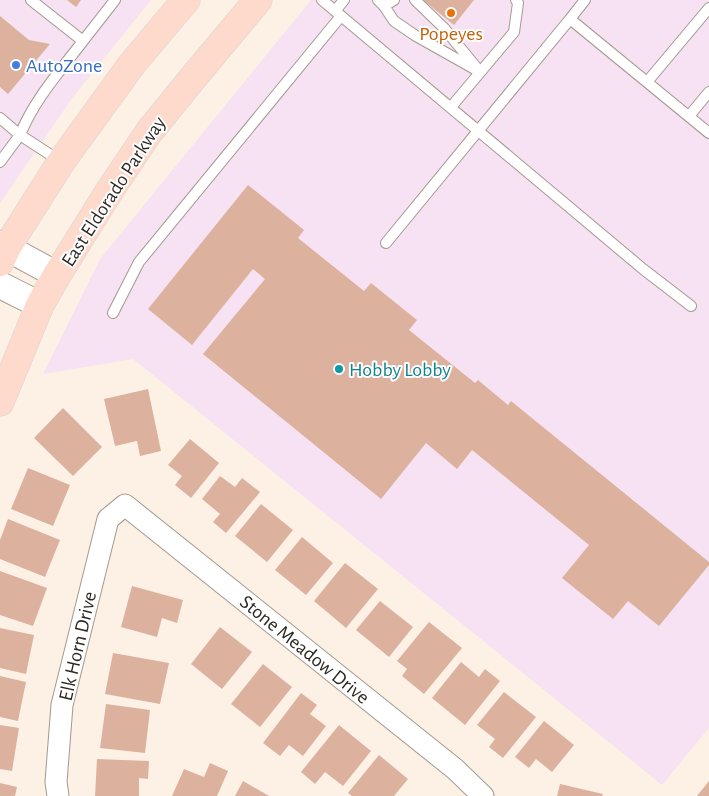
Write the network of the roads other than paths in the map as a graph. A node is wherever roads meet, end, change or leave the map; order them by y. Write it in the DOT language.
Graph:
graph roads {
  1 [pos="31,0"];
  2 [pos="115,0"];
  3 [pos="186,0"];
  4 [pos="258,0"];
  5 [pos="322,0"];
  6 [pos="344,0"];
  7 [pos="394,0"];
  8 [pos="415,0"];
  9 [pos="516,0"];
  10 [pos="585,0"];
  11 [pos="702,0"];
  12 [pos="381,3"];
  13 [pos="709,7"];
  14 [pos="338,13"];
  15 [pos="570,19"];
  16 [pos="82,41"];
  17 [pos="480,72"];
  18 [pos="647,82"];
  19 [pos="709,92"];
  20 [pos="451,107"];
  21 [pos="689,116"];
  22 [pos="0,118"];
  23 [pos="478,131"];
  24 [pos="709,133"];
  25 [pos="20,135"];
  26 [pos="0,162"];
  27 [pos="60,162"];
  28 [pos="386,243"];
  29 [pos="2,251"];
  30 [pos="57,275"];
  31 [pos="0,285"];
  32 [pos="40,305"];
  33 [pos="691,306"];
  34 [pos="113,313"];
  35 [pos="0,402"];
  36 [pos="125,505"];
  37 [pos="58,796"];
  38 [pos="483,796"];
  1 -- 16 [label="lane"];
  2 -- 16 [label="lane"];
  3 -- 27 [label="main road"];
  4 -- 30 [label="main road, East Eldorado Parkway"];
  5 -- 14 [label="lane"];
  6 -- 14 [label="lane"];
  7 -- 12 [label="lane"];
  8 -- 17 [label="lane"];
  9 -- 17 [label="lane"];
  10 -- 15 [label="lane"];
  11 -- 13 [label="lane"];
  12 -- 17 [label="lane"];
  13 -- 18 [label="lane"];
  14 -- 20 [label="lane"];
  14 -- 34 [label="lane"];
  15 -- 18 [label="lane"];
  15 -- 23 [label="lane"];
  16 -- 25 [label="lane"];
  17 -- 20 [label="lane"];
  18 -- 21 [label="lane"];
  19 -- 21 [label="lane"];
  20 -- 23 [label="lane"];
  21 -- 24 [label="lane"];
  22 -- 25 [label="lane"];
  23 -- 28 [label="lane"];
  23 -- 33 [label="lane"];
  25 -- 26 [label="lane"];
  25 -- 27 [label="lane"];
  27 -- 29 [label="main road"];
  29 -- 30 [label="street"];
  30 -- 32 [label="main road, East Eldorado Parkway"];
  31 -- 32 [label="street"];
  32 -- 35 [label="main road, East Eldorado Parkway"];
  36 -- 37 [label="street, Elk Horn Drive"];
  36 -- 38 [label="street, Stone Meadow Drive"];
}
